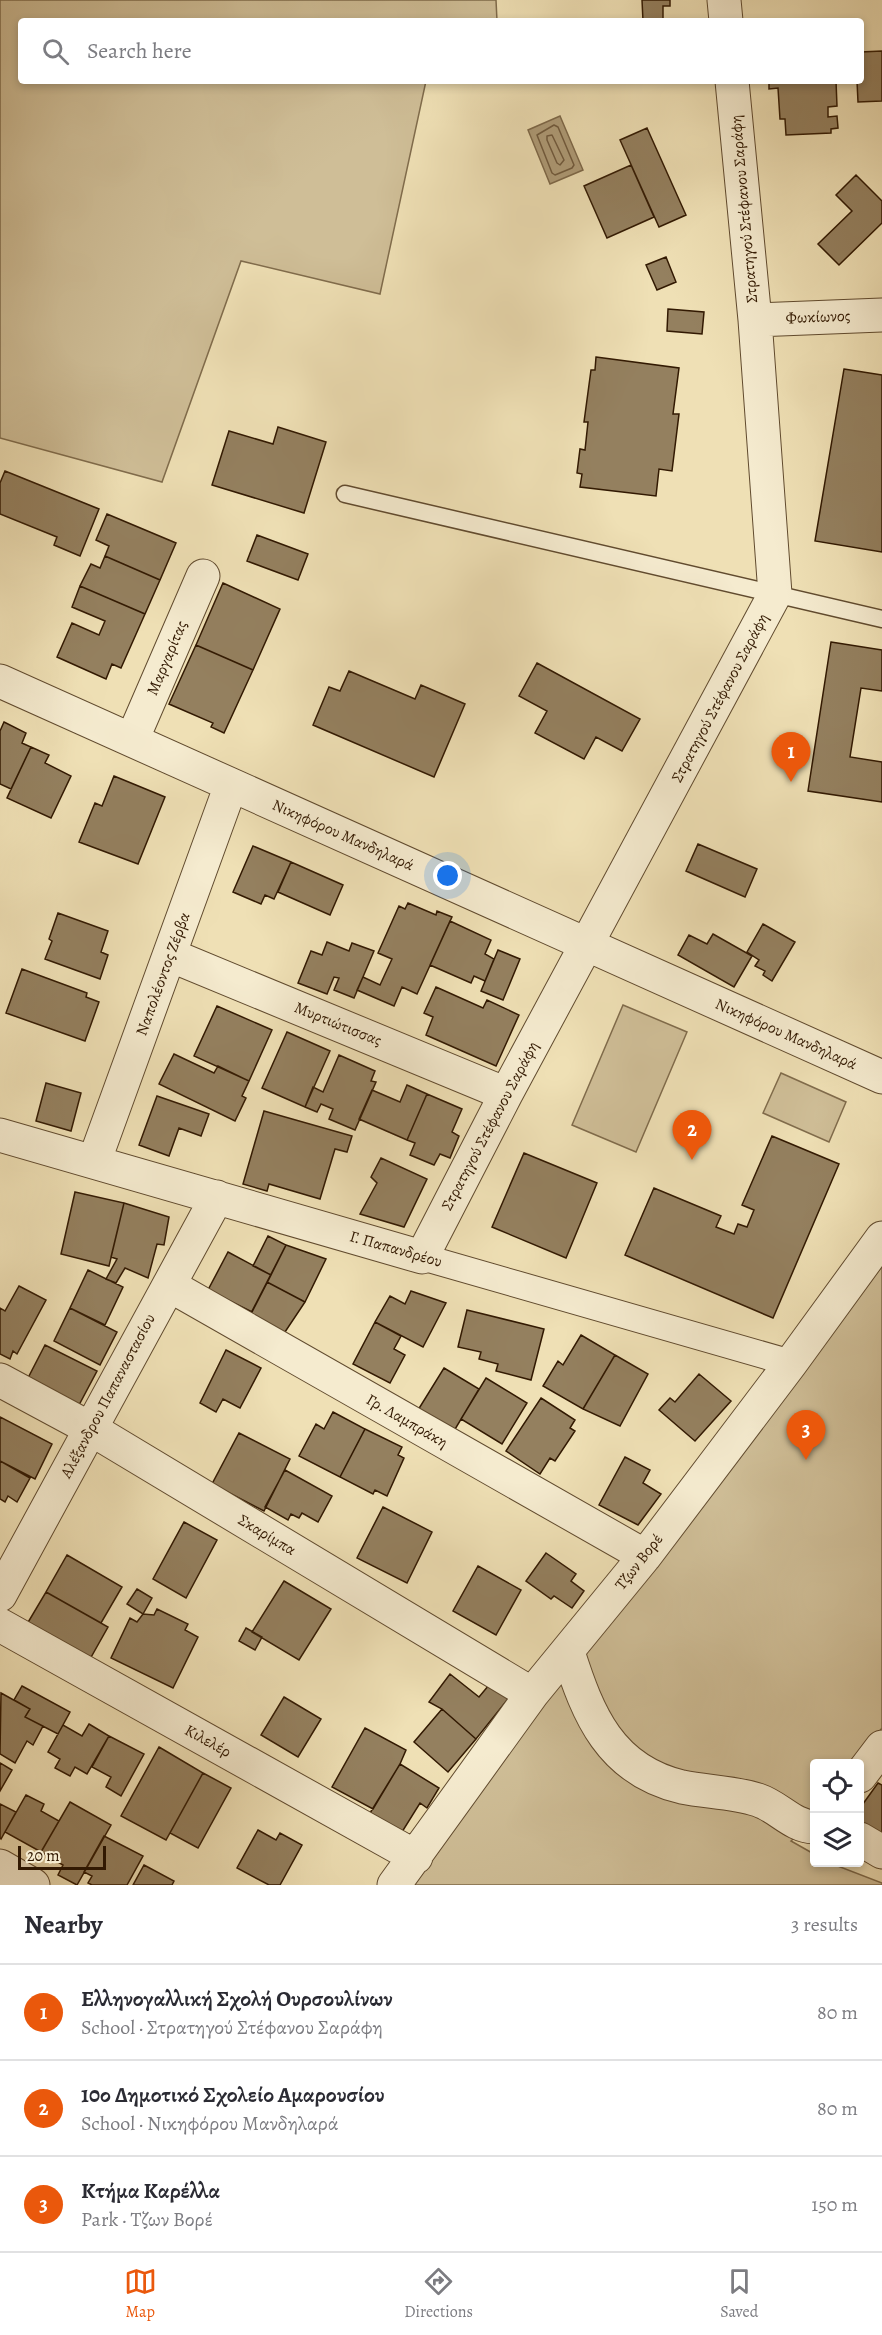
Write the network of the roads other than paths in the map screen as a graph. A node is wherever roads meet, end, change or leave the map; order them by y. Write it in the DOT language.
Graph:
graph roads {
  1 [pos="724,0"];
  2 [pos="726,18"];
  3 [pos="732,84"];
  4 [pos="882,315"];
  5 [pos="755,320"];
  6 [pos="345,495"];
  7 [pos="203,576"];
  8 [pos="775,594"];
  9 [pos="882,620"];
  10 [pos="0,681"];
  11 [pos="132,740"];
  12 [pos="231,785"];
  13 [pos="588,945"];
  14 [pos="170,955"];
  15 [pos="882,1077"];
  16 [pos="506,1094"];
  17 [pos="0,1135"];
  18 [pos="94,1162"];
  19 [pos="217,1197"];
  20 [pos="882,1238"];
  21 [pos="422,1257"];
  22 [pos="169,1285"];
  23 [pos="791,1363"];
  24 [pos="0,1380"];
  25 [pos="91,1429"];
  26 [pos="645,1556"];
  27 [pos="0,1595"];
  28 [pos="0,1625"];
  29 [pos="568,1652"];
  30 [pos="532,1694"];
  31 [pos="882,1747"];
  32 [pos="864,1771"];
  33 [pos="810,1826"];
  34 [pos="864,1841"];
  35 [pos="882,1851"];
  36 [pos="416,1857"];
  37 [pos="0,1866"];
  38 [pos="33,1885"];
  39 [pos="394,1885"];
  1 -- 2 [label="street"];
  3 -- 5 [label="street, Στρατηγού Στέφανου Σαράφη"];
  4 -- 5 [label="street, Φωκίωνος"];
  5 -- 8 [label="street, Στρατηγού Στέφανου Σαράφη"];
  6 -- 8 [label="lane"];
  7 -- 11 [label="street, Μαργαρίτας"];
  8 -- 9 [label="lane"];
  8 -- 13 [label="street, Στρατηγού Στέφανου Σαράφη"];
  10 -- 11 [label="street, Νικηφόρου Μανδηλαρά"];
  11 -- 12 [label="street, Νικηφόρου Μανδηλαρά"];
  12 -- 13 [label="street, Νικηφόρου Μανδηλαρά"];
  12 -- 14 [label="street, Ναπολέοντος Ζέρβα"];
  13 -- 15 [label="street, Νικηφόρου Μανδηλαρά"];
  13 -- 16 [label="street, Στρατηγού Στέφανου Σαράφη"];
  14 -- 16 [label="street, Μυρτιώτισσας"];
  14 -- 18 [label="street, Ναπολέοντος Ζέρβα"];
  16 -- 21 [label="street, Στρατηγού Στέφανου Σαράφη"];
  17 -- 18 [label="street, Γ. Παπανδρέου"];
  18 -- 19 [label="street, Γ. Παπανδρέου"];
  19 -- 21 [label="street, Γ. Παπανδρέου"];
  19 -- 22 [label="street, Αλέξανδρου Παπαναστασίου"];
  20 -- 23 [label="street, Τζων Βορέ"];
  21 -- 23 [label="street, Γ. Παπανδρέου"];
  22 -- 25 [label="street, Αλέξανδρου Παπαναστασίου"];
  22 -- 26 [label="street, Γρ. Λαμπράκη"];
  23 -- 26 [label="street, Τζων Βορέ"];
  24 -- 25 [label="street, Σκαρίμπα"];
  25 -- 27 [label="street, Αλέξανδρου Παπαναστασίου"];
  25 -- 30 [label="street, Σκαρίμπα"];
  26 -- 29 [label="street, Τζων Βορέ"];
  28 -- 36 [label="street, Κιλελέρ"];
  29 -- 30 [label="street, Τζων Βορέ"];
  29 -- 33 [label="street"];
  30 -- 36 [label="street, Τζων Βορέ"];
  31 -- 32 [label="street"];
  34 -- 35 [label="street"];
  36 -- 39 [label="street, Τζων Βορέ"];
  37 -- 38 [label="street"];
}
